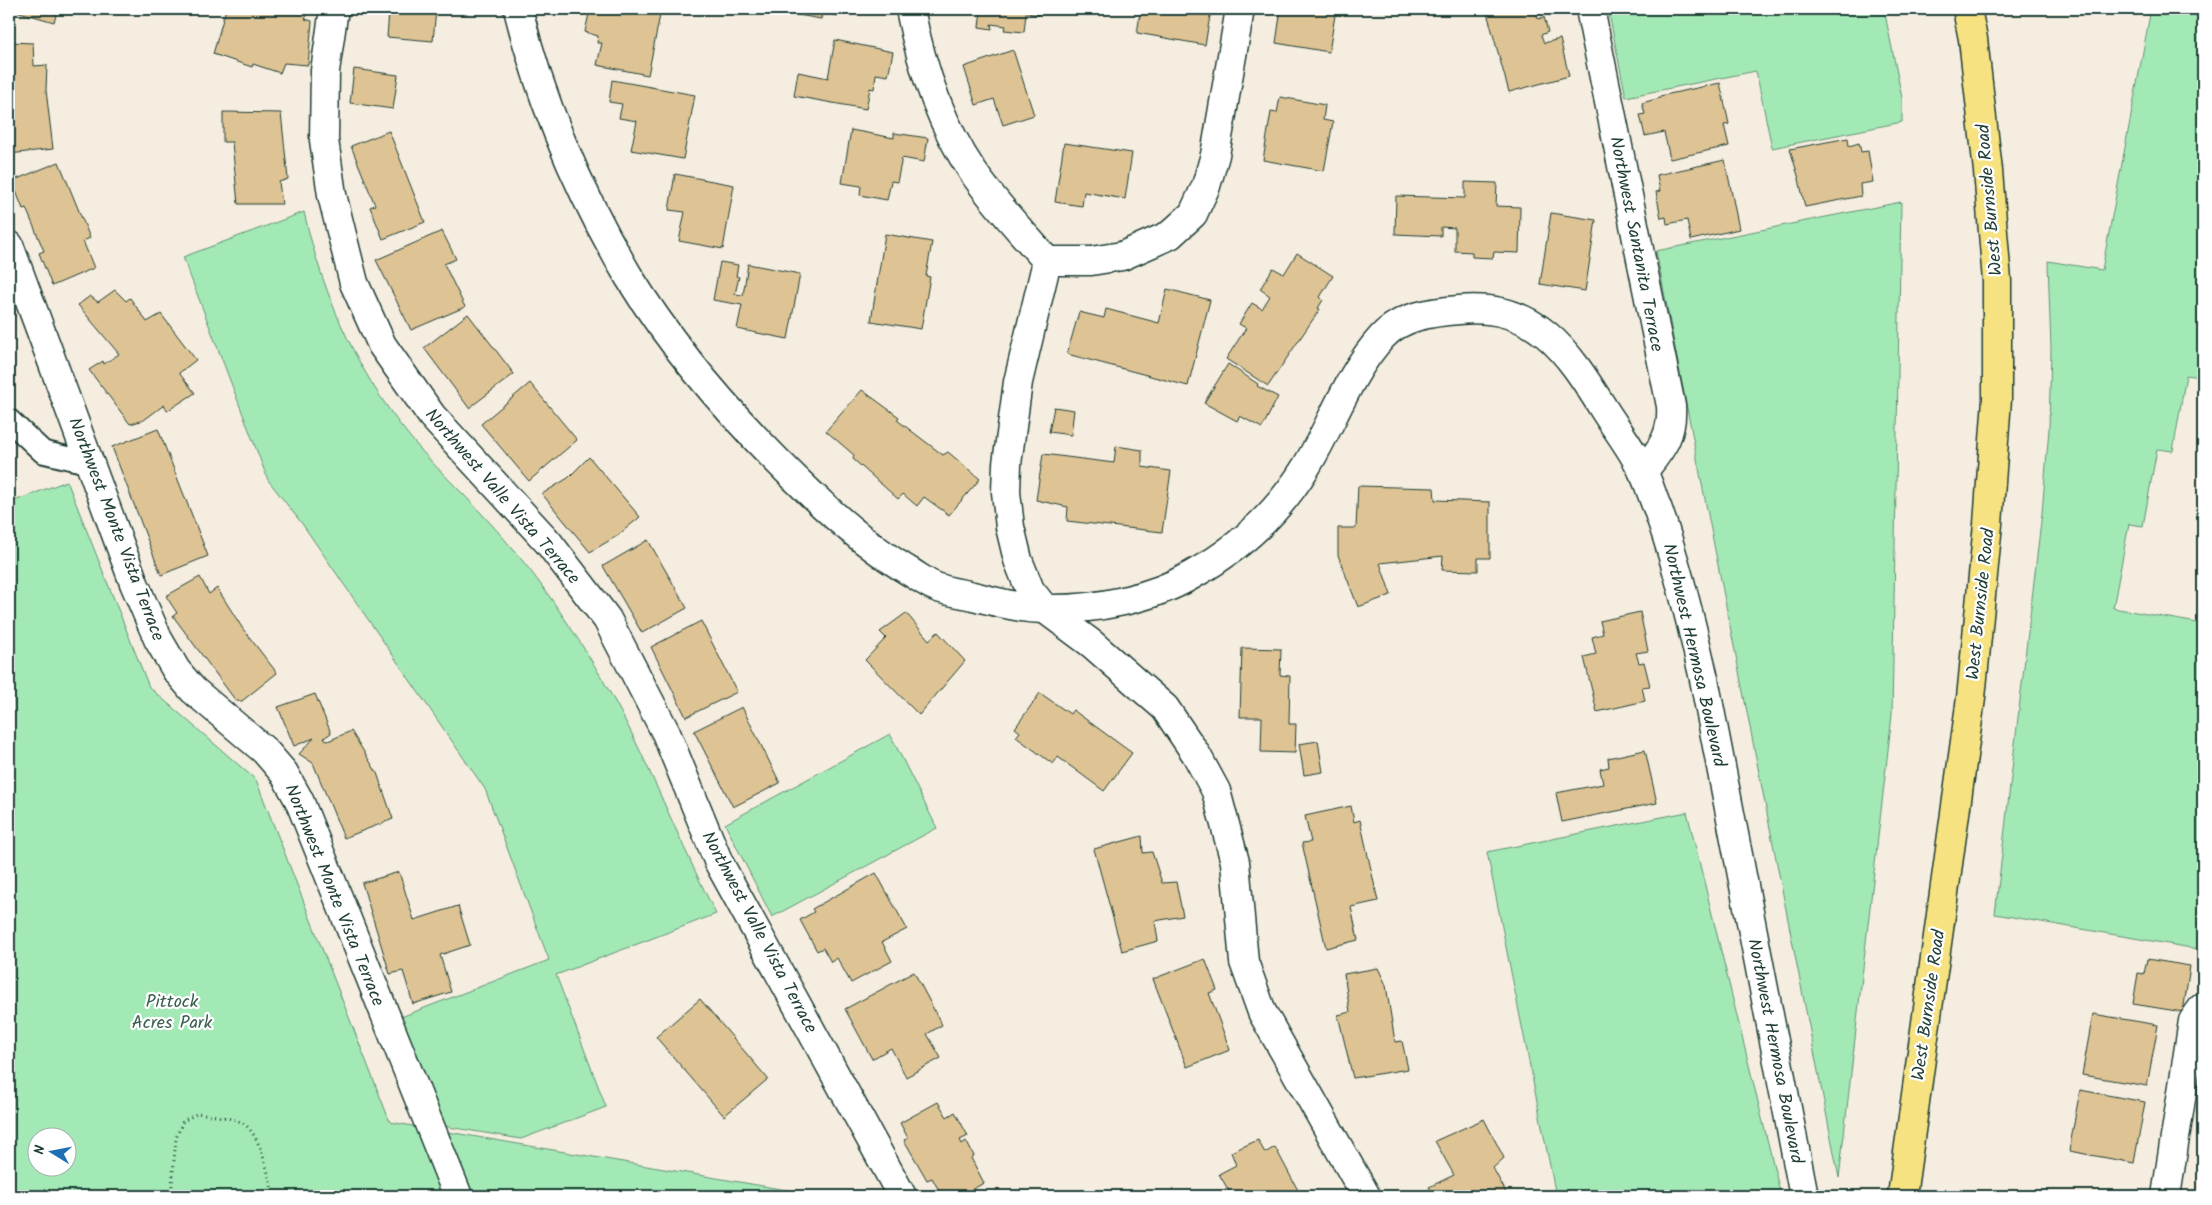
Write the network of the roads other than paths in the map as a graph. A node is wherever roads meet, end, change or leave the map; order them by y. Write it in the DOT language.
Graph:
graph roads {
  1 [pos="334,9"];
  2 [pos="518,9"];
  3 [pos="910,9"];
  4 [pos="1240,9"];
  5 [pos="1590,9"];
  6 [pos="1967,9"];
  7 [pos="9,245"];
  8 [pos="1047,261"];
  9 [pos="9,420"];
  10 [pos="90,463"];
  11 [pos="1643,472"];
  12 [pos="1045,609"];
  13 [pos="2203,1007"];
  14 [pos="458,1196"];
  15 [pos="902,1196"];
  16 [pos="1366,1196"];
  17 [pos="1804,1196"];
  18 [pos="1902,1196"];
  19 [pos="2166,1196"];
  1 -- 15 [label="street, Northwest Valle Vista Terrace"];
  2 -- 12 [label="street, Northwest Hermosa Boulevard"];
  3 -- 8 [label="street"];
  4 -- 8 [label="street"];
  5 -- 11 [label="street, Northwest Santanita Terrace"];
  6 -- 18 [label="main road, West Burnside Road"];
  7 -- 10 [label="street, Northwest Monte Vista Terrace"];
  8 -- 12 [label="street"];
  9 -- 10 [label="lane"];
  10 -- 14 [label="street, Northwest Monte Vista Terrace"];
  11 -- 12 [label="street, Northwest Hermosa Boulevard"];
  11 -- 17 [label="street, Northwest Hermosa Boulevard"];
  12 -- 16 [label="street"];
  13 -- 19 [label="street"];
}
